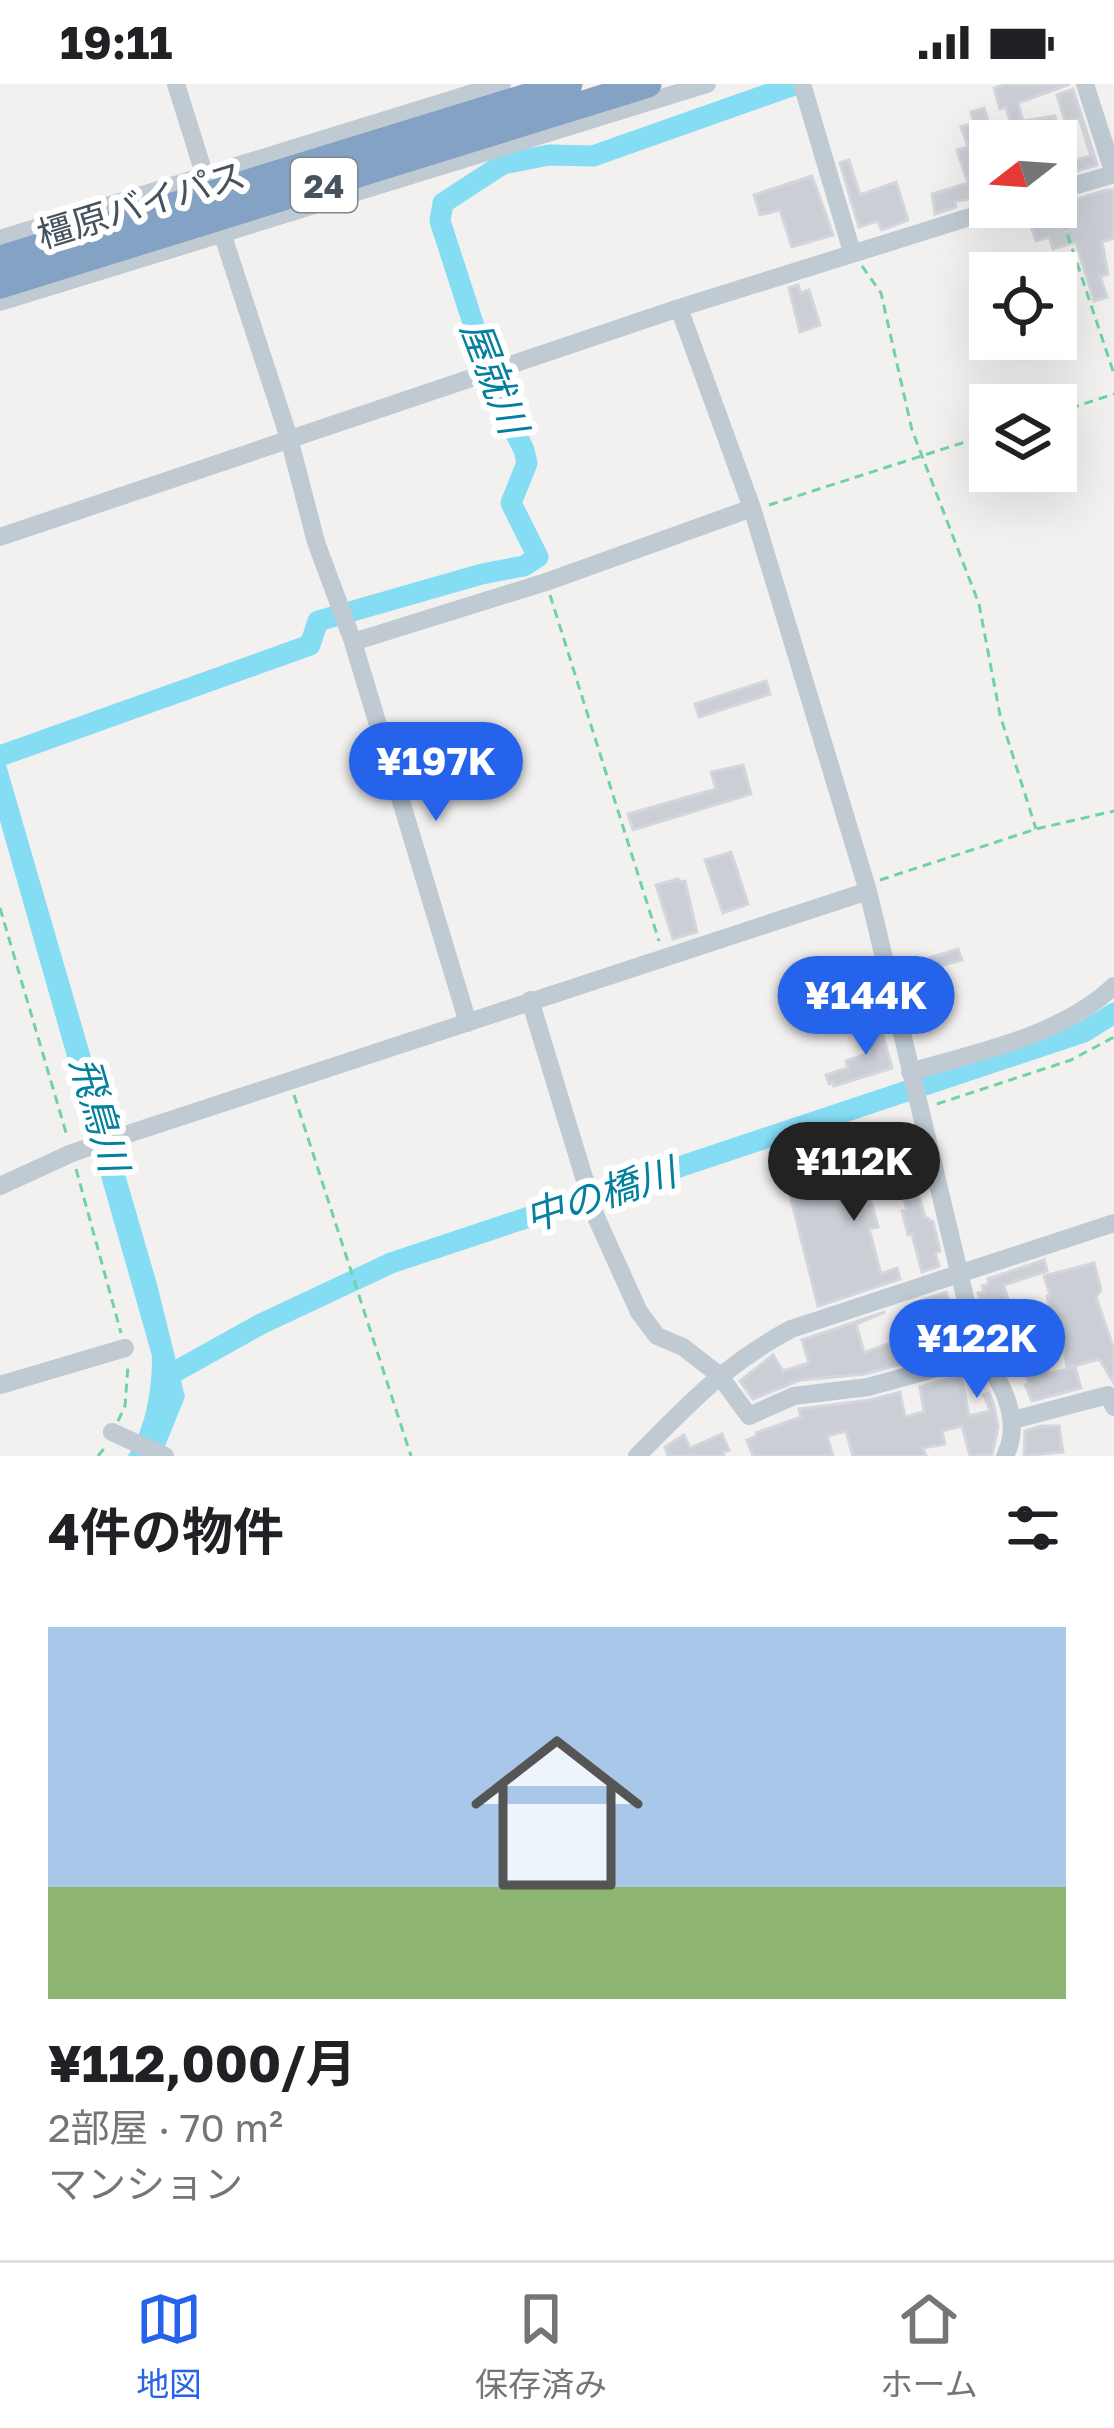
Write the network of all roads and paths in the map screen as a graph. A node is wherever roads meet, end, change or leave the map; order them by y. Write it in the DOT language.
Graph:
graph roads {
  1 [pos="176,84"];
  2 [pos="502,84"];
  3 [pos="557,84"];
  4 [pos="569,84"];
  5 [pos="645,84"];
  6 [pos="707,84"];
  7 [pos="1084,84"];
  8 [pos="803,88"];
  9 [pos="1114,174"];
  10 [pos="1077,187"];
  11 [pos="216,212"];
  12 [pos="969,217"];
  13 [pos="1067,228"];
  14 [pos="0,238"];
  15 [pos="852,252"];
  16 [pos="0,257"];
  17 [pos="0,284"];
  18 [pos="0,302"];
  19 [pos="679,308"];
  20 [pos="1114,374"];
  21 [pos="1114,394"];
  22 [pos="1077,406"];
  23 [pos="289,438"];
  24 [pos="969,441"];
  25 [pos="923,456"];
  26 [pos="753,509"];
  27 [pos="0,538"];
  28 [pos="546,582"];
  29 [pos="345,625"];
  30 [pos="1114,811"];
  31 [pos="1036,829"];
  32 [pos="867,888"];
  33 [pos="0,908"];
  34 [pos="665,959"];
  35 [pos="1114,986"];
  36 [pos="530,1000"];
  37 [pos="468,1023"];
  38 [pos="1114,1037"];
  39 [pos="910,1072"];
  40 [pos="290,1082"];
  41 [pos="919,1110"];
  42 [pos="74,1152"];
  43 [pos="0,1186"];
  44 [pos="1114,1222"];
  45 [pos="961,1270"];
  46 [pos="125,1348"];
  47 [pos="984,1355"];
  48 [pos="719,1375"];
  49 [pos="0,1384"];
  50 [pos="1114,1407"];
  51 [pos="1013,1420"];
  52 [pos="115,1433"];
  53 [pos="165,1456"];
  54 [pos="411,1456"];
  55 [pos="637,1456"];
  56 [pos="1005,1456"];
  1 -- 11 [label="street"];
  2 -- 11 [label="street"];
  3 -- 11 [label="highway, 橿原バイパス / 24"];
  4 -- 16 [label="highway"];
  5 -- 11 [label="highway, 橿原バイパス / 24"];
  5 -- 17 [label="highway"];
  6 -- 11 [label="street"];
  7 -- 9 [label="street"];
  8 -- 15 [label="street"];
  9 -- 10 [label="street"];
  11 -- 14 [label="street"];
  11 -- 16 [label="highway, 橿原バイパス / 24"];
  11 -- 17 [label="highway, 橿原バイパス / 24"];
  11 -- 18 [label="street"];
  11 -- 23 [label="street"];
  12 -- 15 [label="street"];
  13 -- 20 [label="path"];
  15 -- 19 [label="street"];
  15 -- 25 [label="path"];
  19 -- 23 [label="street"];
  19 -- 26 [label="street"];
  21 -- 22 [label="path"];
  23 -- 27 [label="street"];
  23 -- 29 [label="street"];
  24 -- 25 [label="path"];
  25 -- 26 [label="path"];
  25 -- 31 [label="path"];
  26 -- 28 [label="street"];
  26 -- 32 [label="street"];
  28 -- 29 [label="street"];
  28 -- 34 [label="path"];
  29 -- 37 [label="street"];
  30 -- 31 [label="path"];
  31 -- 32 [label="path"];
  32 -- 34 [label="street"];
  32 -- 39 [label="street"];
  33 -- 42 [label="path"];
  34 -- 36 [label="street"];
  35 -- 39 [label="street"];
  36 -- 37 [label="street"];
  36 -- 48 [label="street"];
  37 -- 40 [label="street"];
  38 -- 41 [label="path"];
  39 -- 41 [label="street"];
  40 -- 42 [label="street"];
  40 -- 54 [label="path"];
  41 -- 45 [label="street"];
  42 -- 43 [label="street"];
  42 -- 46 [label="path"];
  44 -- 45 [label="street"];
  45 -- 47 [label="street"];
  45 -- 48 [label="street"];
  46 -- 49 [label="street"];
  46 -- 52 [label="path"];
  47 -- 48 [label="street"];
  47 -- 51 [label="street"];
  48 -- 55 [label="street"];
  50 -- 51 [label="street"];
  51 -- 56 [label="street"];
  52 -- 53 [label="street"];
}
